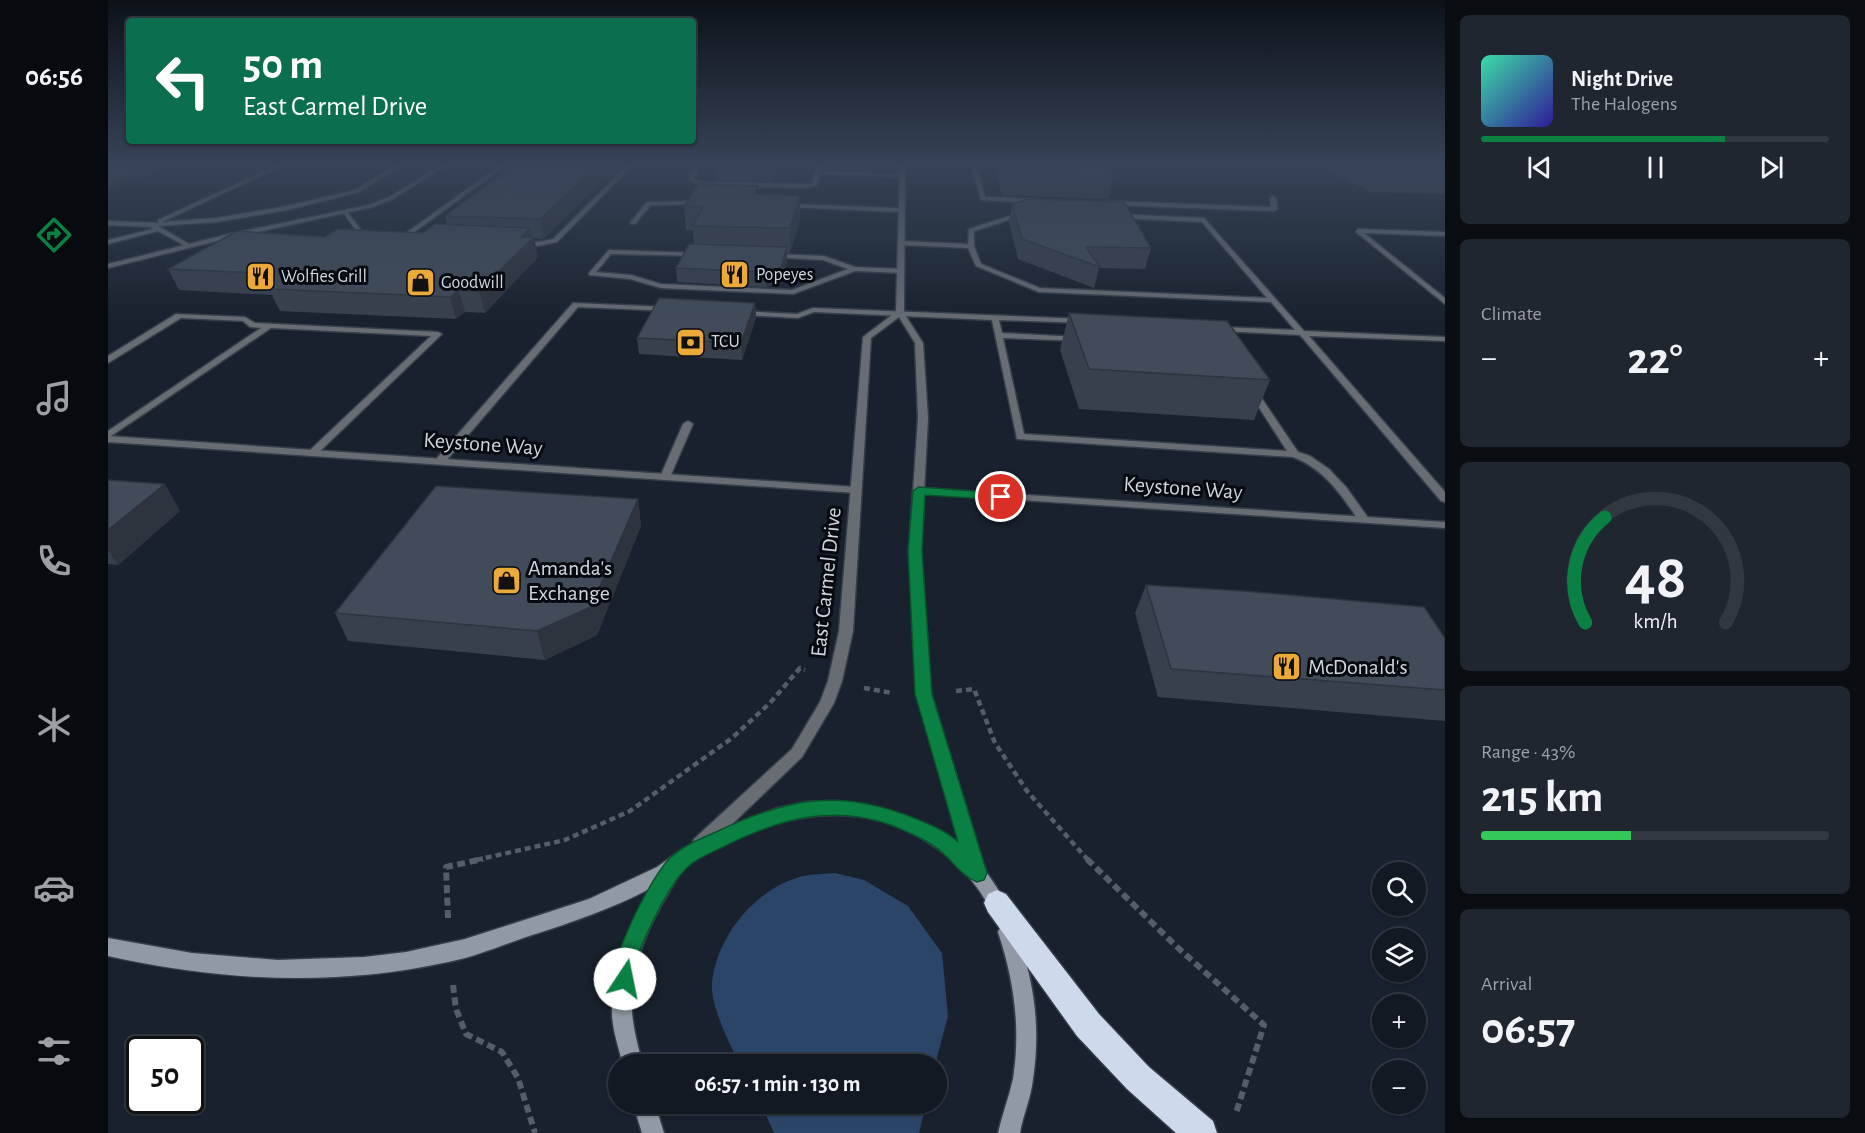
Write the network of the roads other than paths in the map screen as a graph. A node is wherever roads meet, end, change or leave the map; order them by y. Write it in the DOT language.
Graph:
graph roads {
  1 [pos="169,217"];
  2 [pos="235,217"];
  3 [pos="327,217"];
  4 [pos="348,217"];
  5 [pos="433,217"];
  6 [pos="579,217"];
  7 [pos="638,217"];
  8 [pos="902,217"];
  9 [pos="1012,217"];
  10 [pos="1125,217"];
  11 [pos="108,223"];
  12 [pos="633,223"];
  13 [pos="151,225"];
  14 [pos="159,230"];
  15 [pos="1445,234"];
  16 [pos="379,236"];
  17 [pos="396,237"];
  18 [pos="405,237"];
  19 [pos="416,238"];
  20 [pos="108,242"];
  21 [pos="515,243"];
  22 [pos="901,243"];
  23 [pos="189,246"];
  24 [pos="971,246"];
  25 [pos="709,254"];
  26 [pos="765,256"];
  27 [pos="108,266"];
  28 [pos="855,269"];
  29 [pos="901,271"];
  30 [pos="1273,300"];
  31 [pos="1445,302"];
  32 [pos="681,310"];
  33 [pos="728,312"];
  34 [pos="900,312"];
  35 [pos="995,317"];
  36 [pos="1086,321"];
  37 [pos="269,326"];
  38 [pos="1302,333"];
  39 [pos="999,335"];
  40 [pos="1217,337"];
  41 [pos="1445,339"];
  42 [pos="1093,340"];
  43 [pos="108,360"];
  44 [pos="1249,386"];
  45 [pos="688,424"];
  46 [pos="108,437"];
  47 [pos="313,452"];
  48 [pos="1294,454"];
  49 [pos="441,460"];
  50 [pos="664,477"];
  51 [pos="856,490"];
  52 [pos="919,491"];
  53 [pos="1445,499"];
  54 [pos="1363,519"];
  55 [pos="1445,525"];
  56 [pos="690,854"];
  57 [pos="675,866"];
  58 [pos="977,873"];
  59 [pos="996,903"];
  60 [pos="108,947"];
  61 [pos="631,1054"];
  62 [pos="647,1114"];
  63 [pos="653,1133"];
  64 [pos="1009,1133"];
  65 [pos="1201,1133"];
  1 -- 13 [label="street"];
  2 -- 13 [label="street"];
  3 -- 23 [label="street"];
  4 -- 16 [label="street"];
  5 -- 18 [label="street"];
  6 -- 21 [label="street"];
  7 -- 12 [label="street"];
  8 -- 22 [label="street"];
  9 -- 24 [label="street"];
  10 -- 30 [label="street"];
  11 -- 13 [label="street"];
  13 -- 14 [label="street"];
  14 -- 20 [label="street"];
  14 -- 23 [label="street"];
  15 -- 31 [label="street"];
  17 -- 18 [label="street"];
  18 -- 19 [label="street"];
  22 -- 24 [label="street"];
  22 -- 29 [label="street"];
  23 -- 27 [label="street"];
  24 -- 30 [label="street"];
  25 -- 28 [label="street"];
  26 -- 28 [label="street"];
  28 -- 29 [label="street"];
  29 -- 34 [label="street"];
  30 -- 38 [label="street"];
  32 -- 49 [label="street"];
  33 -- 34 [label="street"];
  34 -- 35 [label="street"];
  34 -- 51 [label="street, East Carmel Drive"];
  34 -- 52 [label="street"];
  35 -- 36 [label="street"];
  35 -- 39 [label="street"];
  37 -- 43 [label="street"];
  37 -- 46 [label="street"];
  37 -- 47 [label="street"];
  38 -- 40 [label="street"];
  38 -- 41 [label="street"];
  38 -- 53 [label="street"];
  39 -- 42 [label="street"];
  39 -- 48 [label="street"];
  44 -- 48 [label="street"];
  45 -- 50 [label="street"];
  46 -- 47 [label="street, Keystone Way"];
  47 -- 49 [label="street, Keystone Way"];
  48 -- 54 [label="street"];
  49 -- 50 [label="street, Keystone Way"];
  50 -- 51 [label="street, Keystone Way"];
  51 -- 56 [label="street, East Carmel Drive"];
  52 -- 54 [label="street, Keystone Way"];
  52 -- 58 [label="street"];
  54 -- 55 [label="street, Keystone Way"];
  56 -- 57 [label="main road"];
  56 -- 58 [label="main road"];
  57 -- 60 [label="main road"];
  57 -- 61 [label="main road"];
  58 -- 59 [label="main road"];
  59 -- 64 [label="main road"];
  59 -- 65 [label="highway"];
  62 -- 63 [label="main road"];
}
